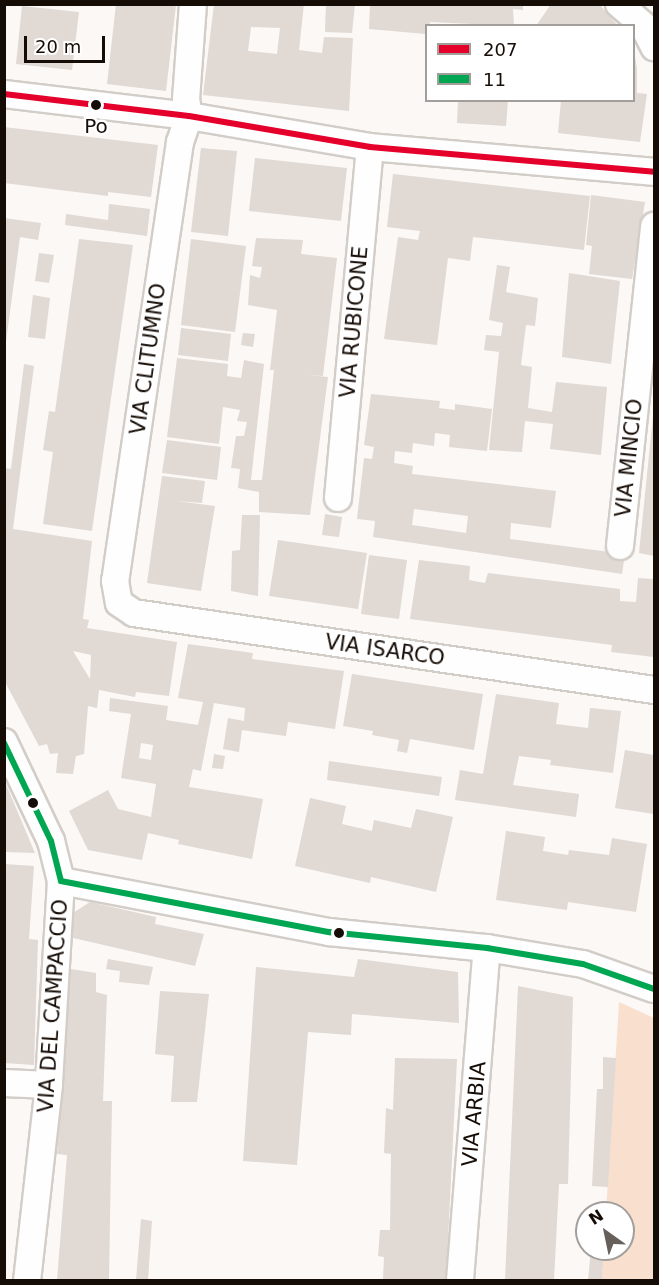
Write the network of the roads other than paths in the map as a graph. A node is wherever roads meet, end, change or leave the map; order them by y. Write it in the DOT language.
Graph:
graph roads {
  1 [pos="193,4"];
  2 [pos="619,4"];
  3 [pos="653,39"];
  4 [pos="4,94"];
  5 [pos="189,116"];
  6 [pos="370,147"];
  7 [pos="653,171"];
  8 [pos="654,226"];
  9 [pos="338,498"];
  10 [pos="620,546"];
  11 [pos="119,603"];
  12 [pos="654,690"];
  13 [pos="4,742"];
  14 [pos="10,766"];
  15 [pos="62,880"];
  16 [pos="487,948"];
  17 [pos="654,989"];
  18 [pos="4,1083"];
  19 [pos="49,1085"];
  20 [pos="27,1281"];
  21 [pos="460,1281"];
  1 -- 5 [label="street"];
  2 -- 3 [label="street"];
  4 -- 5 [label="street"];
  5 -- 6 [label="street"];
  5 -- 11 [label="street, VIA CLITUMNO"];
  6 -- 7 [label="street"];
  6 -- 9 [label="street, VIA RUBICONE"];
  8 -- 10 [label="street, VIA MINCIO"];
  11 -- 12 [label="street, VIA ISARCO"];
  13 -- 14 [label="street, VIA DEL CAMPACCIO"];
  14 -- 15 [label="street, VIA DEL CAMPACCIO"];
  15 -- 16 [label="street"];
  15 -- 19 [label="street, VIA DEL CAMPACCIO"];
  16 -- 17 [label="street"];
  16 -- 21 [label="street, VIA ARBIA"];
  18 -- 19 [label="street"];
  19 -- 20 [label="street, VIA DEL CAMPACCIO"];
}
